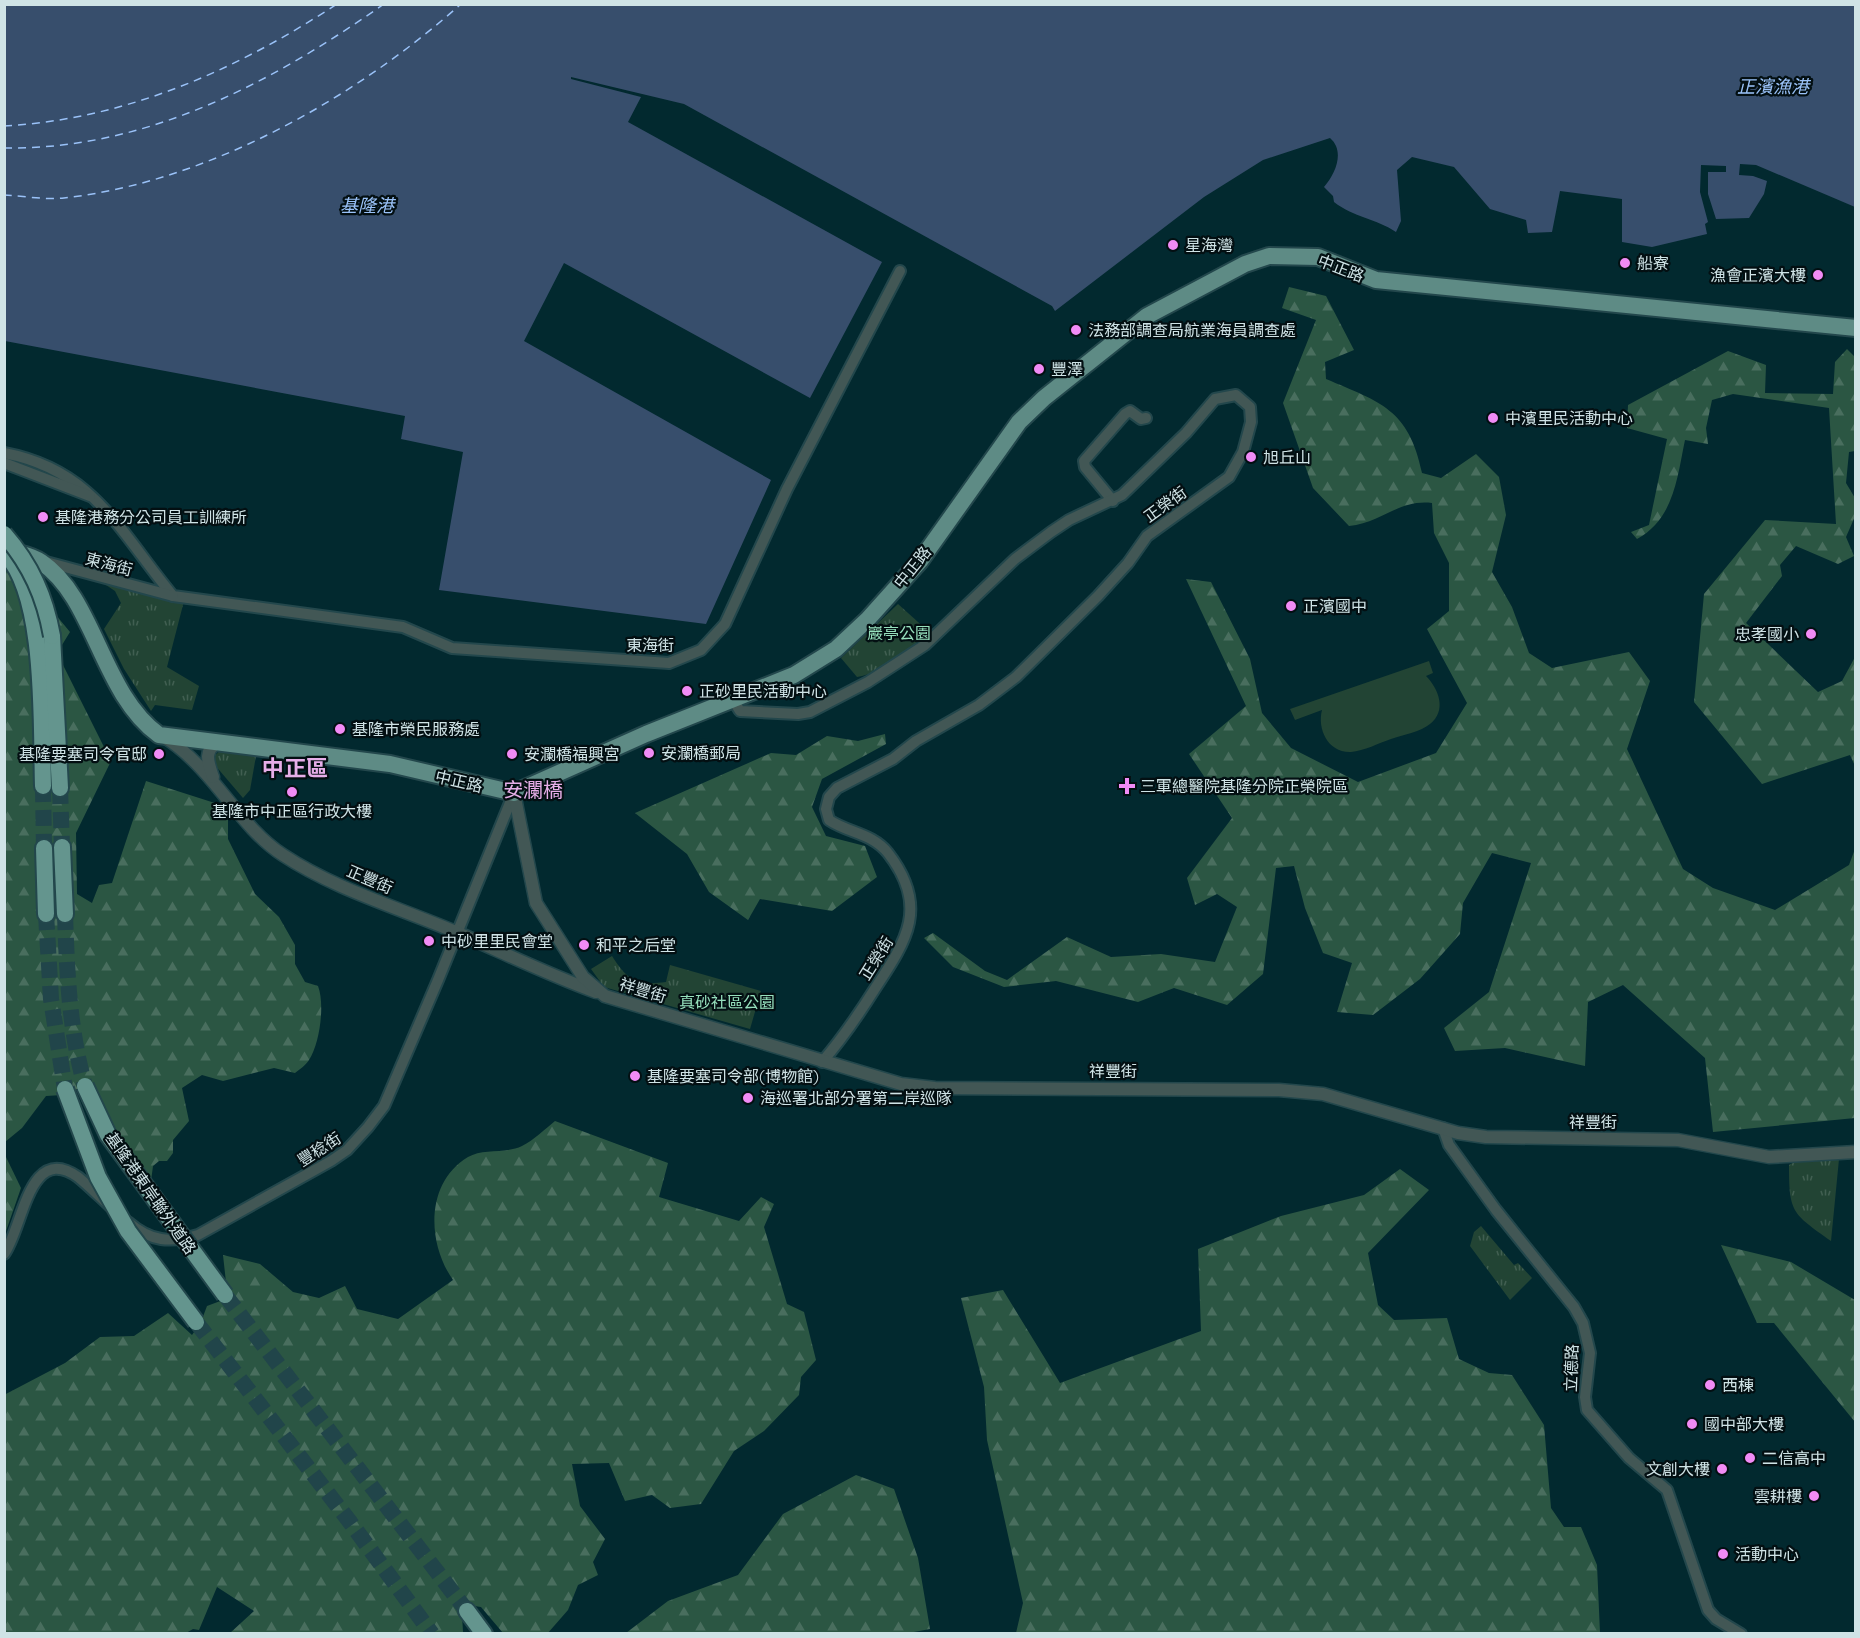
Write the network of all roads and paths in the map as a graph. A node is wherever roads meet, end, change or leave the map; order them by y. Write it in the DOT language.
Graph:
graph roads {
  1 [pos="900,271"];
  2 [pos="1856,328"];
  3 [pos="1146,418"];
  4 [pos="4,453"];
  5 [pos="4,463"];
  6 [pos="98,500"];
  7 [pos="1113,501"];
  8 [pos="4,534"];
  9 [pos="4,550"];
  10 [pos="38,560"];
  11 [pos="150,568"];
  12 [pos="140,588"];
  13 [pos="174,596"];
  14 [pos="44,635"];
  15 [pos="733,700"];
  16 [pos="159,735"];
  17 [pos="218,742"];
  18 [pos="214,781"];
  19 [pos="52,787"];
  20 [pos="514,793"];
  21 [pos="62,847"];
  22 [pos="45,848"];
  23 [pos="46,914"];
  24 [pos="65,914"];
  25 [pos="458,933"];
  26 [pos="576,966"];
  27 [pos="562,980"];
  28 [pos="605,996"];
  29 [pos="822,1062"];
  30 [pos="85,1086"];
  31 [pos="65,1089"];
  32 [pos="1443,1128"];
  33 [pos="1856,1152"];
  34 [pos="4,1254"];
  35 [pos="225,1295"];
  36 [pos="196,1322"];
  37 [pos="467,1611"];
  38 [pos="484,1634"];
  39 [pos="1741,1634"];
  1 -- 13 [label="street, 東海街"];
  2 -- 15 [label="main road, 中正路"];
  3 -- 7 [label="street"];
  4 -- 6 [label="street, 東海街"];
  5 -- 6 [label="street"];
  6 -- 11 [label="street, 東海街"];
  7 -- 15 [label="street, 正榮街"];
  7 -- 29 [label="street, 正榮街"];
  8 -- 14 [label="highway, bridge"];
  9 -- 10 [label="main road"];
  9 -- 14 [label="highway"];
  10 -- 12 [label="street, 東海街"];
  10 -- 16 [label="main road"];
  11 -- 12 [label="street"];
  11 -- 13 [label="street, 東海街"];
  12 -- 13 [label="street, 東海街"];
  14 -- 19 [label="highway"];
  15 -- 20 [label="main road, 中正路"];
  16 -- 17 [label="main road, 中正路"];
  16 -- 18 [label="street, 正豐街"];
  17 -- 18 [label="street"];
  17 -- 20 [label="main road, 中正路"];
  18 -- 25 [label="street, 正豐街"];
  20 -- 25 [label="street, 豐稔街"];
  20 -- 26 [label="street, 祥豐街"];
  21 -- 24 [label="highway"];
  22 -- 23 [label="highway"];
  25 -- 27 [label="street, 正豐街"];
  25 -- 34 [label="street, 豐稔街"];
  26 -- 27 [label="street"];
  26 -- 28 [label="street, 祥豐街"];
  27 -- 28 [label="street, 正豐街"];
  28 -- 29 [label="street, 祥豐街"];
  29 -- 32 [label="street, 祥豐街"];
  30 -- 35 [label="highway, 基隆港東岸聯外道路, bridge"];
  31 -- 36 [label="highway, 基隆港東岸聯外道路, bridge"];
  32 -- 33 [label="street, 祥豐街"];
  32 -- 39 [label="street, 立德路"];
  37 -- 38 [label="highway"];
}
